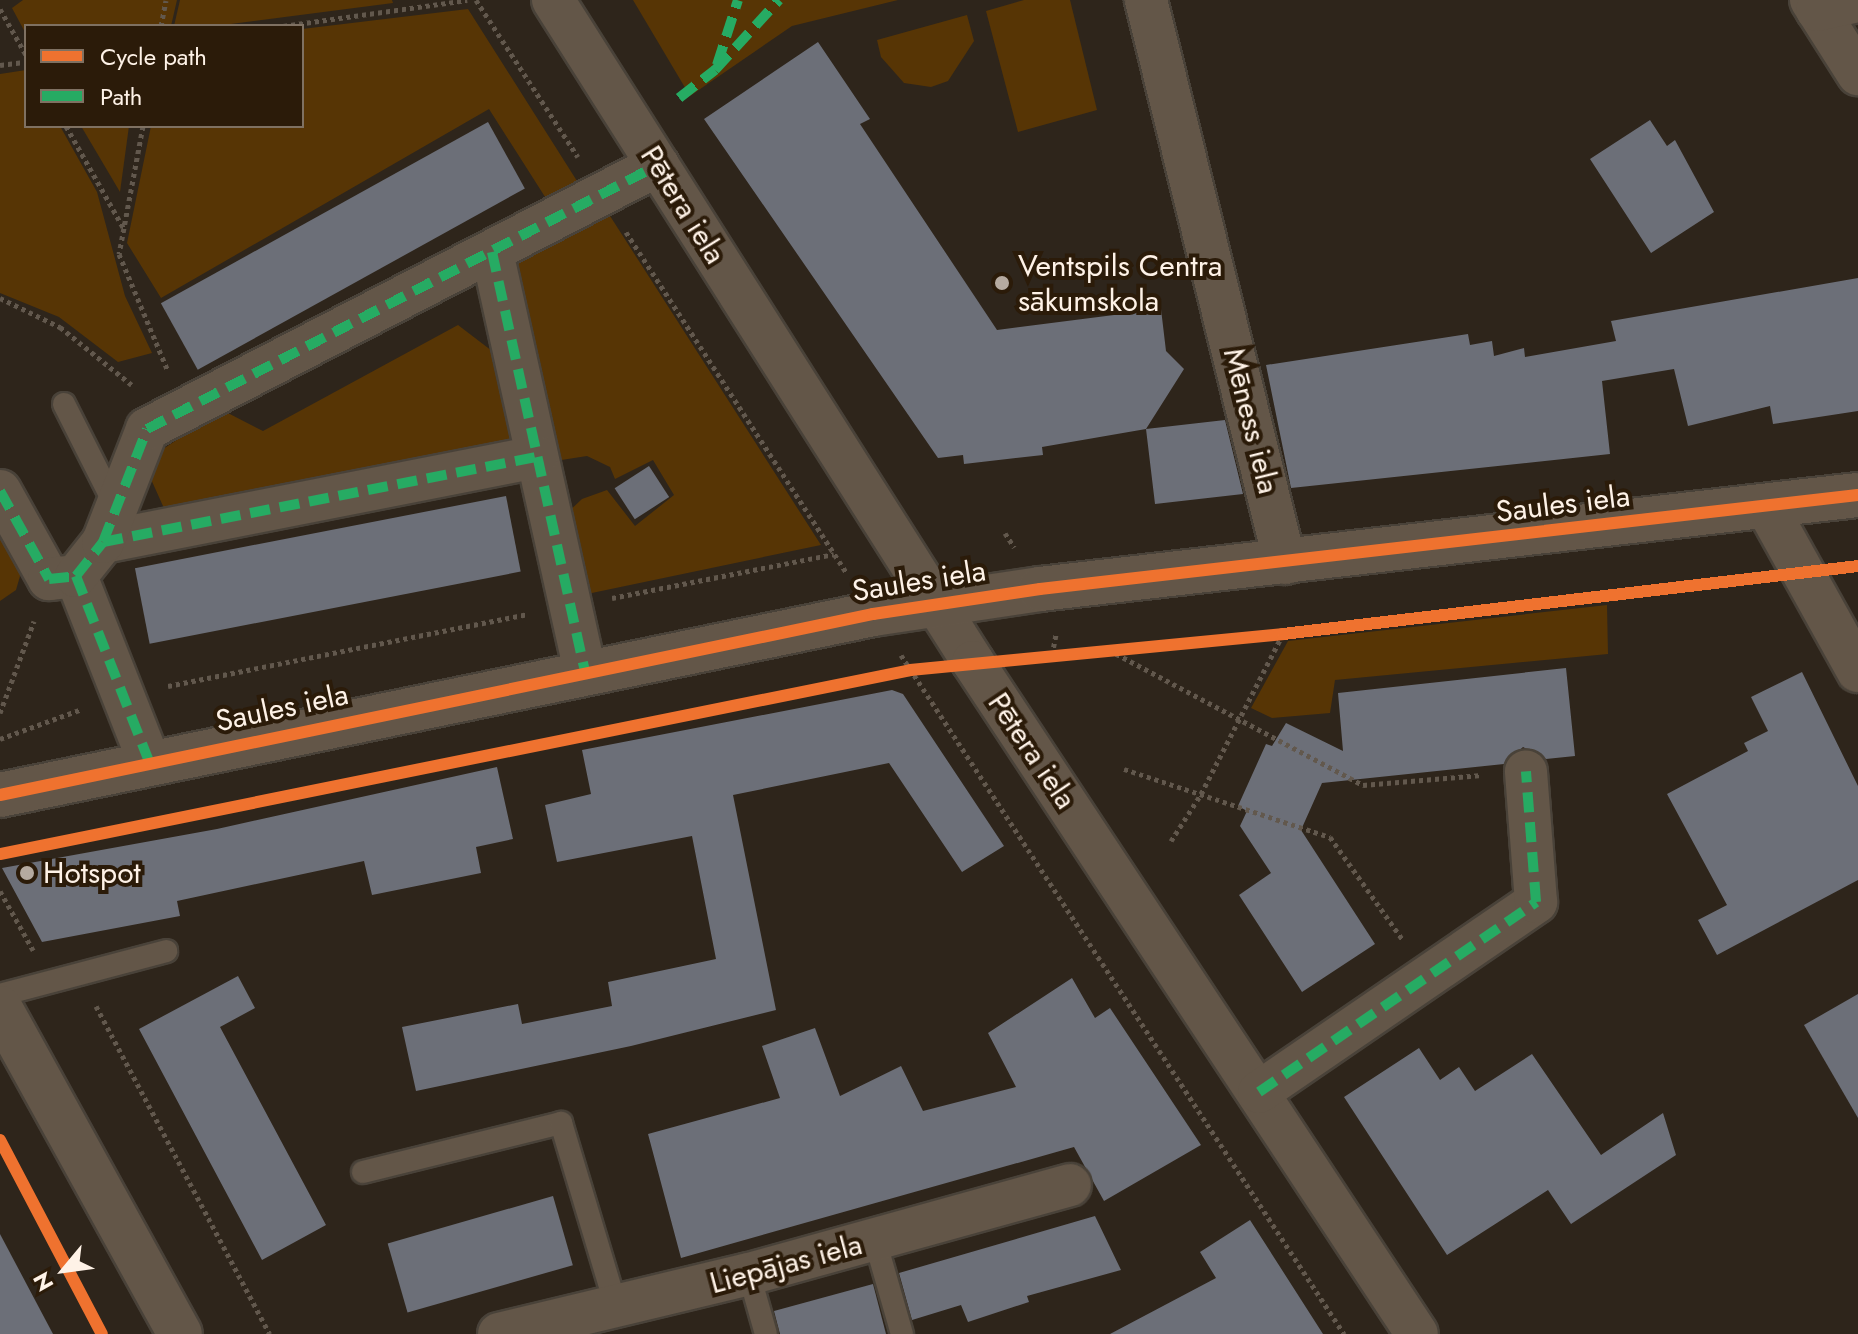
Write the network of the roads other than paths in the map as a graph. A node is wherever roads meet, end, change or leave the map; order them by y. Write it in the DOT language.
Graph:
graph roads {
  1 [pos="553,0"];
  2 [pos="1146,0"];
  3 [pos="1858,1"];
  4 [pos="1814,5"];
  5 [pos="1858,74"];
  6 [pos="658,165"];
  7 [pos="492,252"];
  8 [pos="64,404"];
  9 [pos="537,457"];
  10 [pos="0,491"];
  11 [pos="1858,495"];
  12 [pos="1766,506"];
  13 [pos="110,525"];
  14 [pos="1285,563"];
  15 [pos="62,577"];
  16 [pos="937,604"];
  17 [pos="1858,671"];
  18 [pos="585,672"];
  19 [pos="149,761"];
  20 [pos="1526,771"];
  21 [pos="0,795"];
  22 [pos="166,951"];
  23 [pos="1,1008"];
  24 [pos="1259,1092"];
  25 [pos="363,1172"];
  26 [pos="1070,1185"];
  27 [pos="875,1240"];
  28 [pos="749,1274"];
  29 [pos="616,1306"];
  30 [pos="180,1334"];
  31 [pos="499,1334"];
  32 [pos="766,1334"];
  33 [pos="902,1334"];
  34 [pos="1417,1334"];
  1 -- 6 [label="street, Pētera iela"];
  2 -- 14 [label="street, Mēness iela"];
  3 -- 4 [label="street"];
  4 -- 5 [label="street"];
  6 -- 7 [label="street"];
  6 -- 16 [label="street, Pētera iela"];
  7 -- 9 [label="street"];
  7 -- 13 [label="street"];
  8 -- 13 [label="lane"];
  9 -- 13 [label="street"];
  9 -- 18 [label="street"];
  10 -- 15 [label="street"];
  11 -- 12 [label="street, Saules iela"];
  12 -- 14 [label="street, Saules iela"];
  12 -- 17 [label="street"];
  13 -- 15 [label="street"];
  14 -- 16 [label="street, Saules iela"];
  15 -- 19 [label="street"];
  16 -- 18 [label="street, Saules iela"];
  16 -- 24 [label="street, Pētera iela"];
  18 -- 19 [label="street, Saules iela"];
  19 -- 21 [label="street, Saules iela"];
  20 -- 24 [label="street"];
  22 -- 23 [label="lane"];
  23 -- 30 [label="street"];
  24 -- 34 [label="street, Pētera iela"];
  25 -- 29 [label="lane"];
  26 -- 27 [label="street, Liepājas iela"];
  27 -- 28 [label="street, Liepājas iela"];
  27 -- 33 [label="lane"];
  28 -- 29 [label="street, Liepājas iela"];
  28 -- 32 [label="lane"];
  29 -- 31 [label="street, Liepājas iela"];
}
